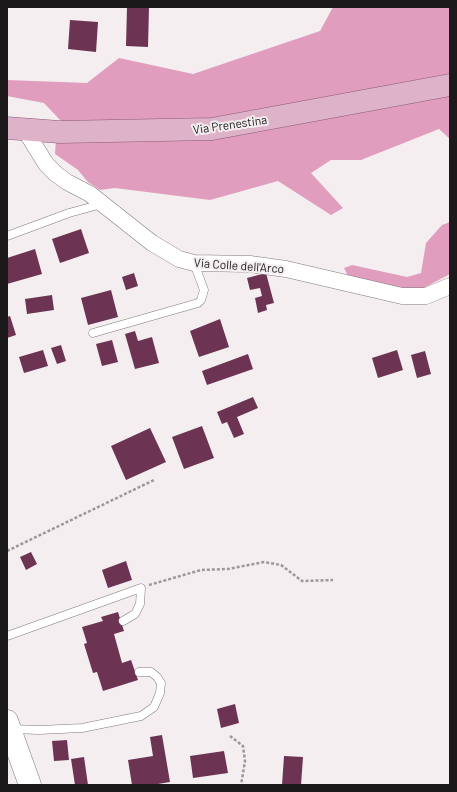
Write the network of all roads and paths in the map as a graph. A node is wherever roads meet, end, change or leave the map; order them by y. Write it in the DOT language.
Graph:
graph roads {
  1 [pos="450,85"];
  2 [pos="16,129"];
  3 [pos="102,204"];
  4 [pos="7,236"];
  5 [pos="194,263"];
  6 [pos="450,286"];
  7 [pos="93,333"];
  8 [pos="154,480"];
  9 [pos="7,551"];
  10 [pos="333,580"];
  11 [pos="142,588"];
  12 [pos="123,621"];
  13 [pos="7,636"];
  14 [pos="139,672"];
  15 [pos="8,725"];
  16 [pos="230,736"];
  17 [pos="30,785"];
  18 [pos="241,785"];
  1 -- 2 [label="main road, Via Prenestina"];
  2 -- 3 [label="street, Via Colle dell'Arco"];
  3 -- 4 [label="lane"];
  3 -- 5 [label="street, Via Colle dell'Arco"];
  5 -- 6 [label="street, Via Colle dell'Arco"];
  5 -- 7 [label="lane"];
  8 -- 9 [label="path"];
  10 -- 11 [label="path"];
  11 -- 12 [label="lane"];
  11 -- 13 [label="lane"];
  14 -- 15 [label="lane"];
  15 -- 17 [label="street"];
  16 -- 18 [label="path"];
}
